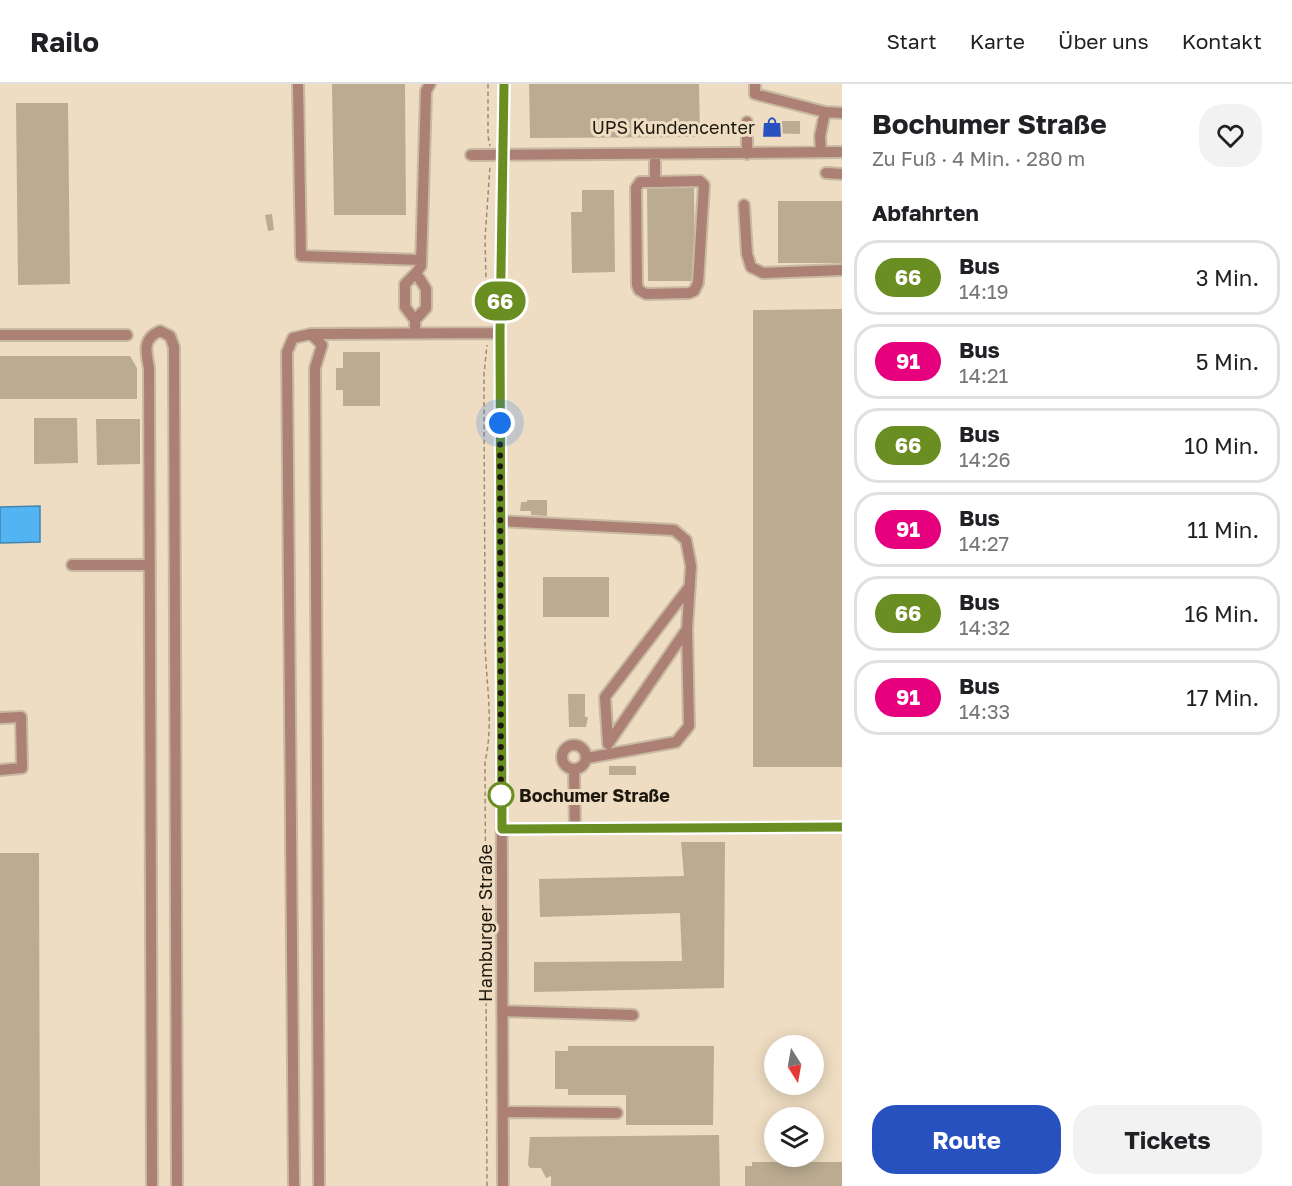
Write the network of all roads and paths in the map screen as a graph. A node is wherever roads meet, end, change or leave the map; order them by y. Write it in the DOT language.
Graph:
graph roads {
  1 [pos="298,84"];
  2 [pos="430,84"];
  3 [pos="488,84"];
  4 [pos="504,84"];
  5 [pos="755,84"];
  6 [pos="825,112"];
  7 [pos="842,113"];
  8 [pos="747,122"];
  9 [pos="821,152"];
  10 [pos="842,152"];
  11 [pos="655,154"];
  12 [pos="747,154"];
  13 [pos="471,155"];
  14 [pos="490,155"];
  15 [pos="503,155"];
  16 [pos="826,173"];
  17 [pos="842,174"];
  18 [pos="655,182"];
  19 [pos="744,205"];
  20 [pos="421,260"];
  21 [pos="842,270"];
  22 [pos="418,277"];
  23 [pos="417,317"];
  24 [pos="415,332"];
  25 [pos="487,333"];
  26 [pos="500,333"];
  27 [pos="127,334"];
  28 [pos="311,334"];
  29 [pos="0,335"];
  30 [pos="500,521"];
  31 [pos="72,565"];
  32 [pos="150,565"];
  33 [pos="691,585"];
  34 [pos="687,629"];
  35 [pos="0,718"];
  36 [pos="608,743"];
  37 [pos="592,757"];
  38 [pos="574,769"];
  39 [pos="0,770"];
  40 [pos="842,827"];
  41 [pos="575,828"];
  42 [pos="502,829"];
  43 [pos="502,1011"];
  44 [pos="633,1015"];
  45 [pos="503,1112"];
  46 [pos="617,1113"];
  47 [pos="152,1186"];
  48 [pos="177,1186"];
  49 [pos="294,1186"];
  50 [pos="319,1186"];
  51 [pos="487,1186"];
  52 [pos="503,1186"];
  1 -- 20 [label="street"];
  2 -- 20 [label="street"];
  3 -- 14 [label="path"];
  4 -- 15 [label="street, Hamburger Straße"];
  5 -- 6 [label="street"];
  6 -- 7 [label="street"];
  6 -- 9 [label="street"];
  8 -- 12 [label="street"];
  9 -- 10 [label="street"];
  9 -- 12 [label="street"];
  11 -- 12 [label="street"];
  11 -- 15 [label="street"];
  11 -- 18 [label="street"];
  13 -- 14 [label="street"];
  14 -- 15 [label="street"];
  14 -- 25 [label="path"];
  15 -- 26 [label="street, Hamburger Straße"];
  16 -- 17 [label="street"];
  18 -- 18 [label="street"];
  19 -- 21 [label="street"];
  20 -- 22 [label="street"];
  22 -- 23 [label="street"];
  22 -- 23 [label="street"];
  23 -- 24 [label="street"];
  24 -- 25 [label="street"];
  24 -- 28 [label="street"];
  25 -- 26 [label="street"];
  25 -- 51 [label="path"];
  26 -- 30 [label="street, Hamburger Straße"];
  27 -- 29 [label="street"];
  28 -- 49 [label="street"];
  28 -- 50 [label="street"];
  30 -- 33 [label="street"];
  30 -- 42 [label="street, Hamburger Straße"];
  31 -- 32 [label="street"];
  32 -- 47 [label="street"];
  32 -- 48 [label="street"];
  33 -- 34 [label="street"];
  33 -- 36 [label="street"];
  34 -- 36 [label="street"];
  34 -- 37 [label="street"];
  35 -- 39 [label="street"];
  36 -- 37 [label="street"];
  37 -- 38 [label="street"];
  37 -- 38 [label="street"];
  38 -- 41 [label="street"];
  40 -- 41 [label="street"];
  41 -- 42 [label="street"];
  42 -- 43 [label="street, Hamburger Straße"];
  43 -- 44 [label="street"];
  43 -- 45 [label="street, Hamburger Straße"];
  45 -- 46 [label="street"];
  45 -- 52 [label="street, Hamburger Straße"];
}
